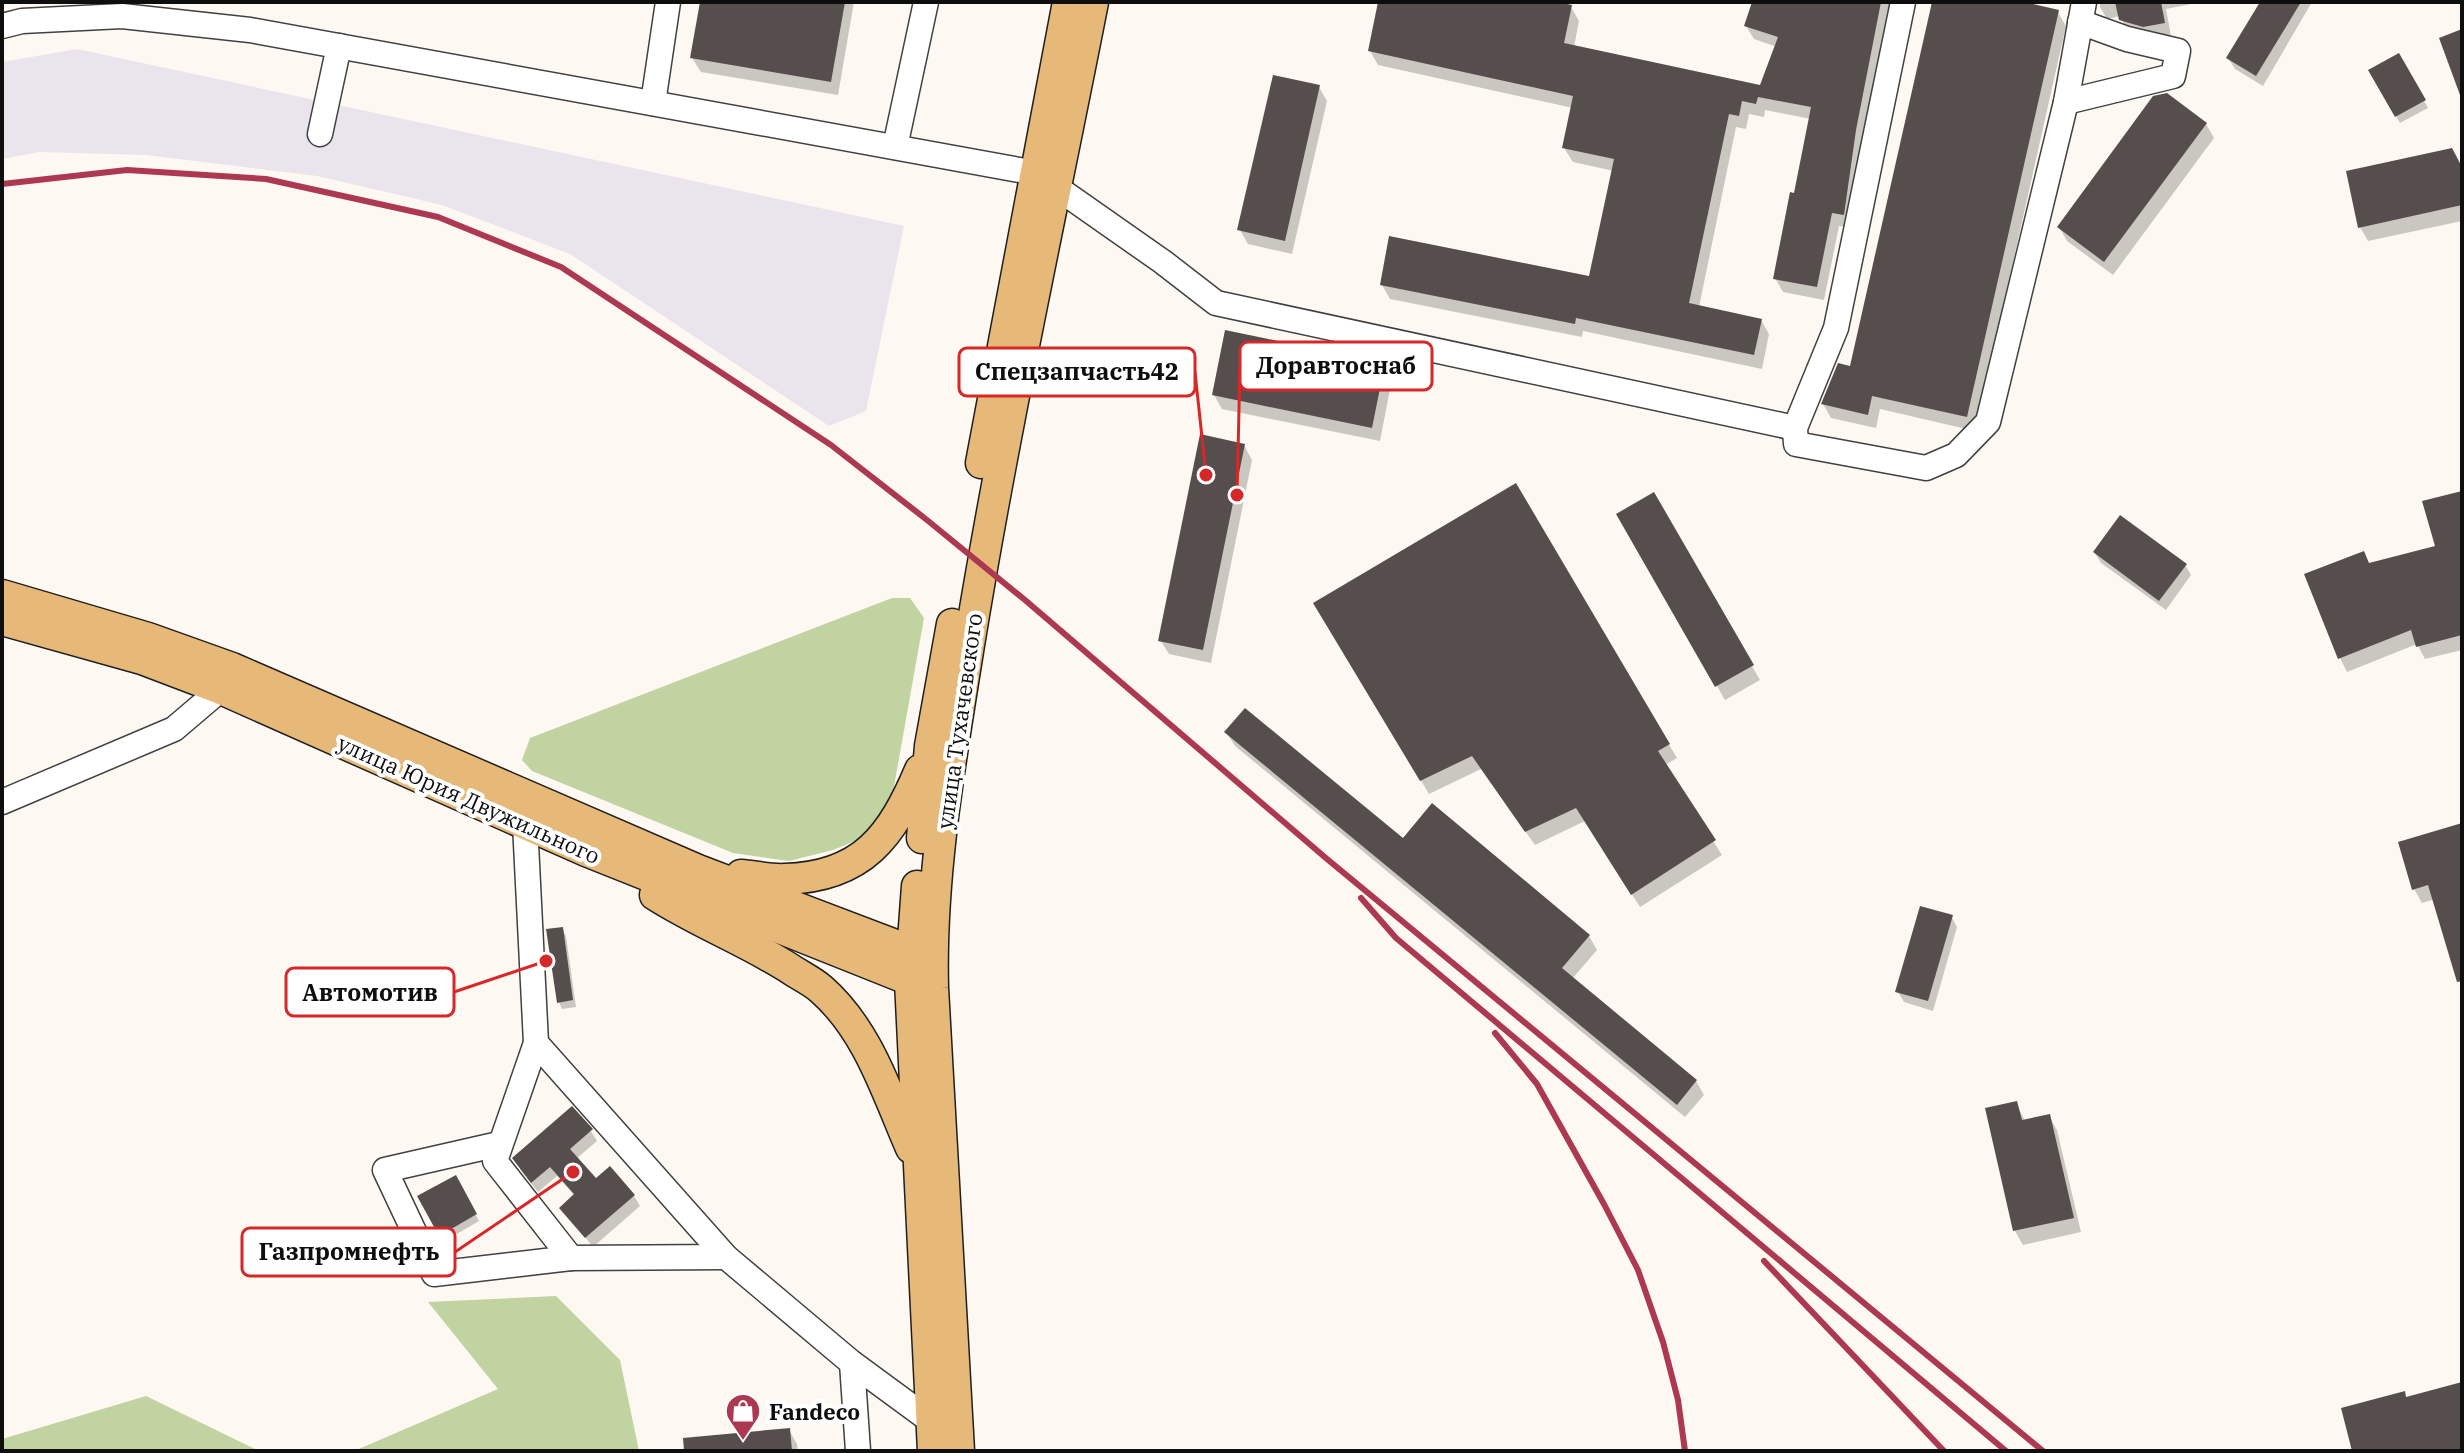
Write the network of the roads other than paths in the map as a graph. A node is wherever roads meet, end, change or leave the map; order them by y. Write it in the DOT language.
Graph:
graph roads {
  1 [pos="668,2"];
  2 [pos="926,2"];
  3 [pos="1068,2"];
  4 [pos="1093,2"];
  5 [pos="1903,2"];
  6 [pos="2082,12"];
  7 [pos="2,26"];
  8 [pos="339,46"];
  9 [pos="2066,102"];
  10 [pos="653,103"];
  11 [pos="320,134"];
  12 [pos="895,147"];
  13 [pos="1046,180"];
  14 [pos="1795,428"];
  15 [pos="2,595"];
  16 [pos="2,620"];
  17 [pos="226,678"];
  18 [pos="930,746"];
  19 [pos="2,802"];
  20 [pos="525,824"];
  21 [pos="586,851"];
  22 [pos="698,870"];
  23 [pos="922,970"];
  24 [pos="536,1043"];
  25 [pos="499,1144"];
  26 [pos="919,1167"];
  27 [pos="726,1257"];
  28 [pos="571,1258"];
  29 [pos="852,1363"];
  30 [pos="932,1436"];
  31 [pos="858,1451"];
  32 [pos="959,1451"];
  1 -- 10 [label="street"];
  2 -- 12 [label="street"];
  3 -- 13 [label="main road, улица Тухачевского"];
  4 -- 13 [label="main road, улица Тухачевского"];
  5 -- 14 [label="street"];
  6 -- 9 [label="street"];
  6 -- 9 [label="street"];
  7 -- 8 [label="street"];
  8 -- 10 [label="street"];
  8 -- 11 [label="street"];
  9 -- 14 [label="street"];
  10 -- 12 [label="street"];
  12 -- 13 [label="street"];
  13 -- 14 [label="street"];
  13 -- 18 [label="main road, улица Тухачевского"];
  13 -- 23 [label="main road, улица Тухачевского"];
  15 -- 17 [label="main road, улица Юрия Двужильного"];
  16 -- 17 [label="main road, улица Юрия Двужильного"];
  17 -- 19 [label="street"];
  17 -- 20 [label="main road, улица Юрия Двужильного"];
  17 -- 22 [label="main road, улица Юрия Двужильного"];
  18 -- 22 [label="main road"];
  18 -- 23 [label="main road, улица Тухачевского"];
  20 -- 21 [label="main road, улица Юрия Двужильного"];
  20 -- 24 [label="street"];
  21 -- 23 [label="main road, улица Юрия Двужильного"];
  21 -- 26 [label="main road"];
  22 -- 23 [label="main road, улица Юрия Двужильного"];
  23 -- 26 [label="main road, улица Тухачевского"];
  23 -- 32 [label="main road, улица Тухачевского"];
  24 -- 25 [label="street"];
  24 -- 27 [label="street"];
  25 -- 28 [label="street"];
  25 -- 28 [label="street"];
  26 -- 30 [label="main road, улица Тухачевского"];
  27 -- 28 [label="street"];
  27 -- 29 [label="street"];
  29 -- 30 [label="street"];
  29 -- 31 [label="street"];
}
